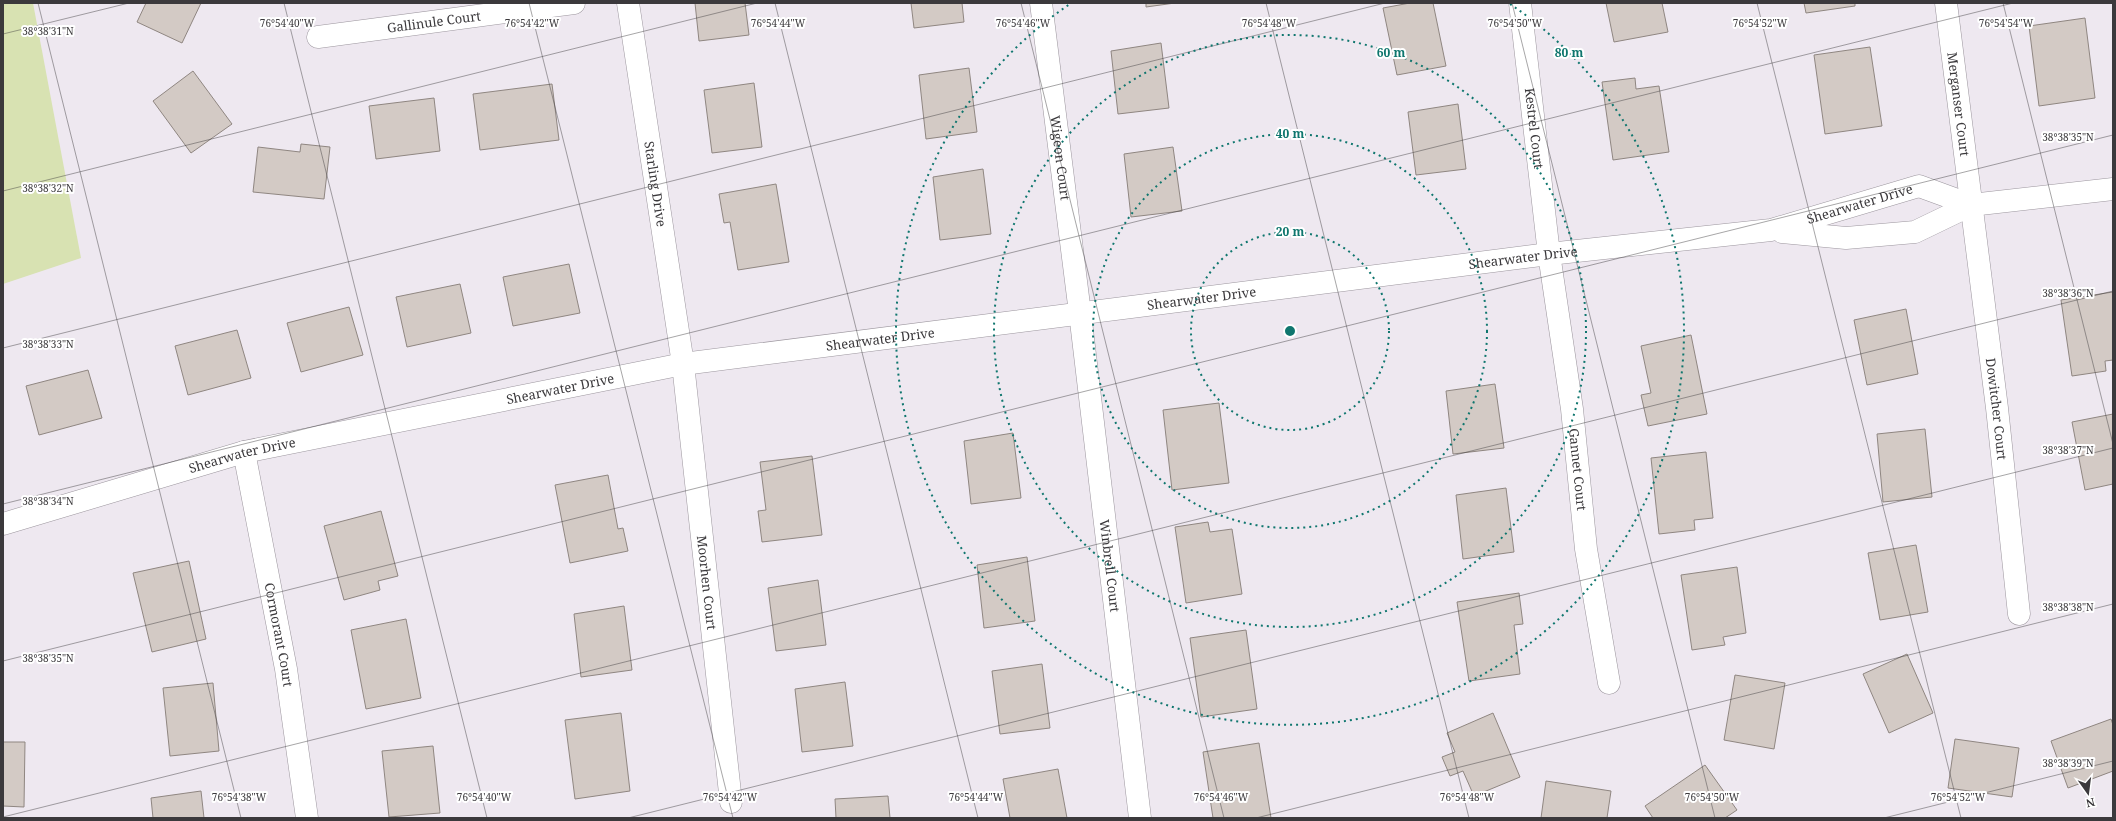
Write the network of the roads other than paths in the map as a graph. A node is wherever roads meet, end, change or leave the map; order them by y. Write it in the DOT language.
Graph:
graph roads {
  1 [pos="574,3"];
  2 [pos="628,3"];
  3 [pos="1041,3"];
  4 [pos="1520,3"];
  5 [pos="1946,3"];
  6 [pos="318,37"];
  7 [pos="2113,189"];
  8 [pos="1971,205"];
  9 [pos="1771,230"];
  10 [pos="1549,254"];
  11 [pos="1080,313"];
  12 [pos="683,364"];
  13 [pos="244,452"];
  14 [pos="3,524"];
  15 [pos="2019,614"];
  16 [pos="1609,683"];
  17 [pos="731,802"];
  18 [pos="307,818"];
  19 [pos="1140,818"];
  1 -- 6 [label="street, Gallinule Court"];
  2 -- 12 [label="street, Starling Drive"];
  3 -- 11 [label="street, Wigeon Court"];
  4 -- 10 [label="street, Kestrel Court"];
  5 -- 8 [label="street, Merganser Court"];
  7 -- 8 [label="street, Shearwater Drive"];
  8 -- 9 [label="street, Shearwater Drive"];
  8 -- 9 [label="street, Shearwater Drive"];
  8 -- 15 [label="street, Dowitcher Court"];
  9 -- 10 [label="street, Shearwater Drive"];
  10 -- 11 [label="street, Shearwater Drive"];
  10 -- 16 [label="street, Gannet Court"];
  11 -- 12 [label="street, Shearwater Drive"];
  11 -- 19 [label="street, Winbrell Court"];
  12 -- 13 [label="street, Shearwater Drive"];
  12 -- 17 [label="street, Moorhen Court"];
  13 -- 14 [label="street, Shearwater Drive"];
  13 -- 18 [label="street, Cormorant Court"];
}
